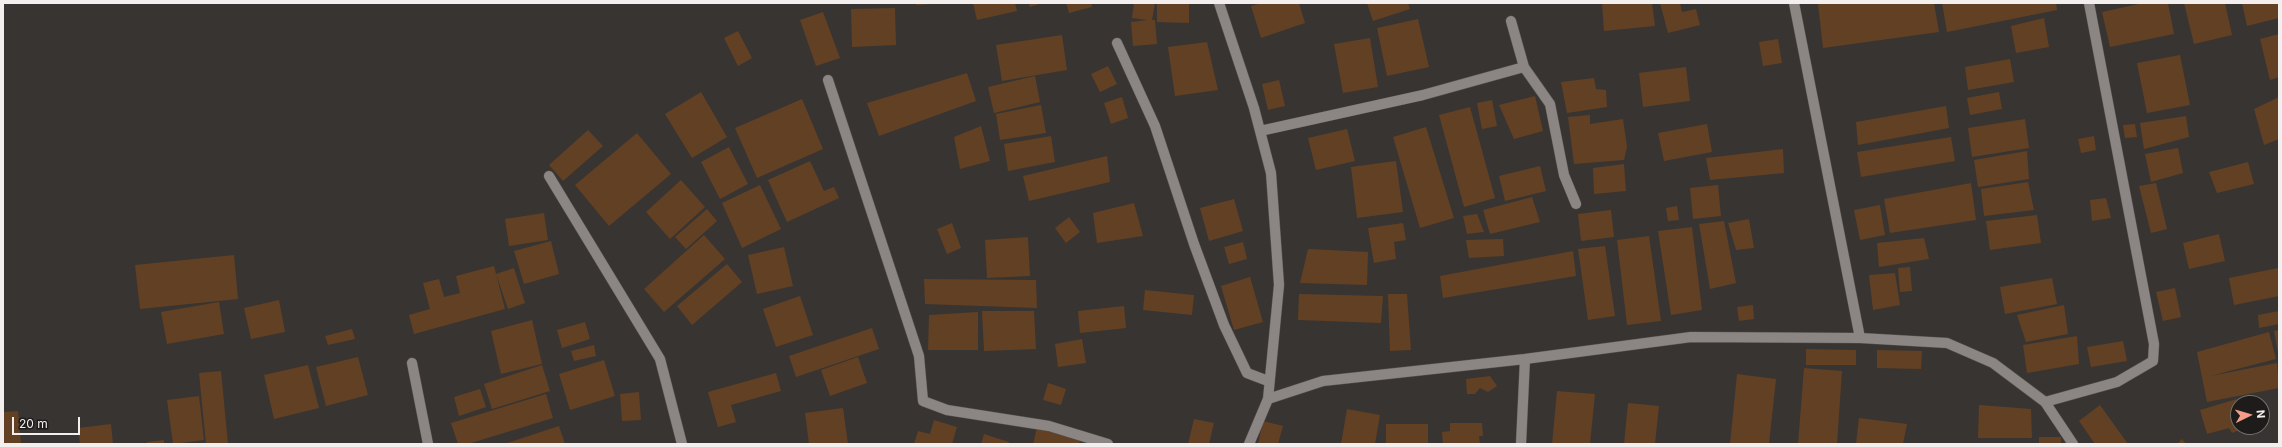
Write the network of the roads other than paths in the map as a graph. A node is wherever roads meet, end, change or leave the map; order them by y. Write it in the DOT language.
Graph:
graph roads {
  1 [pos="1219,3"];
  2 [pos="1794,3"];
  3 [pos="2088,3"];
  4 [pos="1511,21"];
  5 [pos="1117,43"];
  6 [pos="1524,67"];
  7 [pos="828,80"];
  8 [pos="1260,131"];
  9 [pos="549,176"];
  10 [pos="1576,204"];
  11 [pos="1860,338"];
  12 [pos="1525,359"];
  13 [pos="412,363"];
  14 [pos="1268,381"];
  15 [pos="1268,399"];
  16 [pos="2045,402"];
  17 [pos="428,444"];
  18 [pos="682,444"];
  19 [pos="1108,444"];
  20 [pos="1249,444"];
  21 [pos="1521,444"];
  22 [pos="2073,444"];
  1 -- 8 [label="street"];
  2 -- 11 [label="street"];
  3 -- 16 [label="street"];
  4 -- 6 [label="street"];
  5 -- 14 [label="street"];
  6 -- 8 [label="street"];
  6 -- 10 [label="street"];
  7 -- 19 [label="street"];
  8 -- 14 [label="street"];
  9 -- 18 [label="street"];
  11 -- 12 [label="street"];
  11 -- 16 [label="street"];
  12 -- 15 [label="street"];
  12 -- 21 [label="street"];
  13 -- 17 [label="street"];
  14 -- 15 [label="street"];
  15 -- 20 [label="street"];
  16 -- 22 [label="street"];
}
